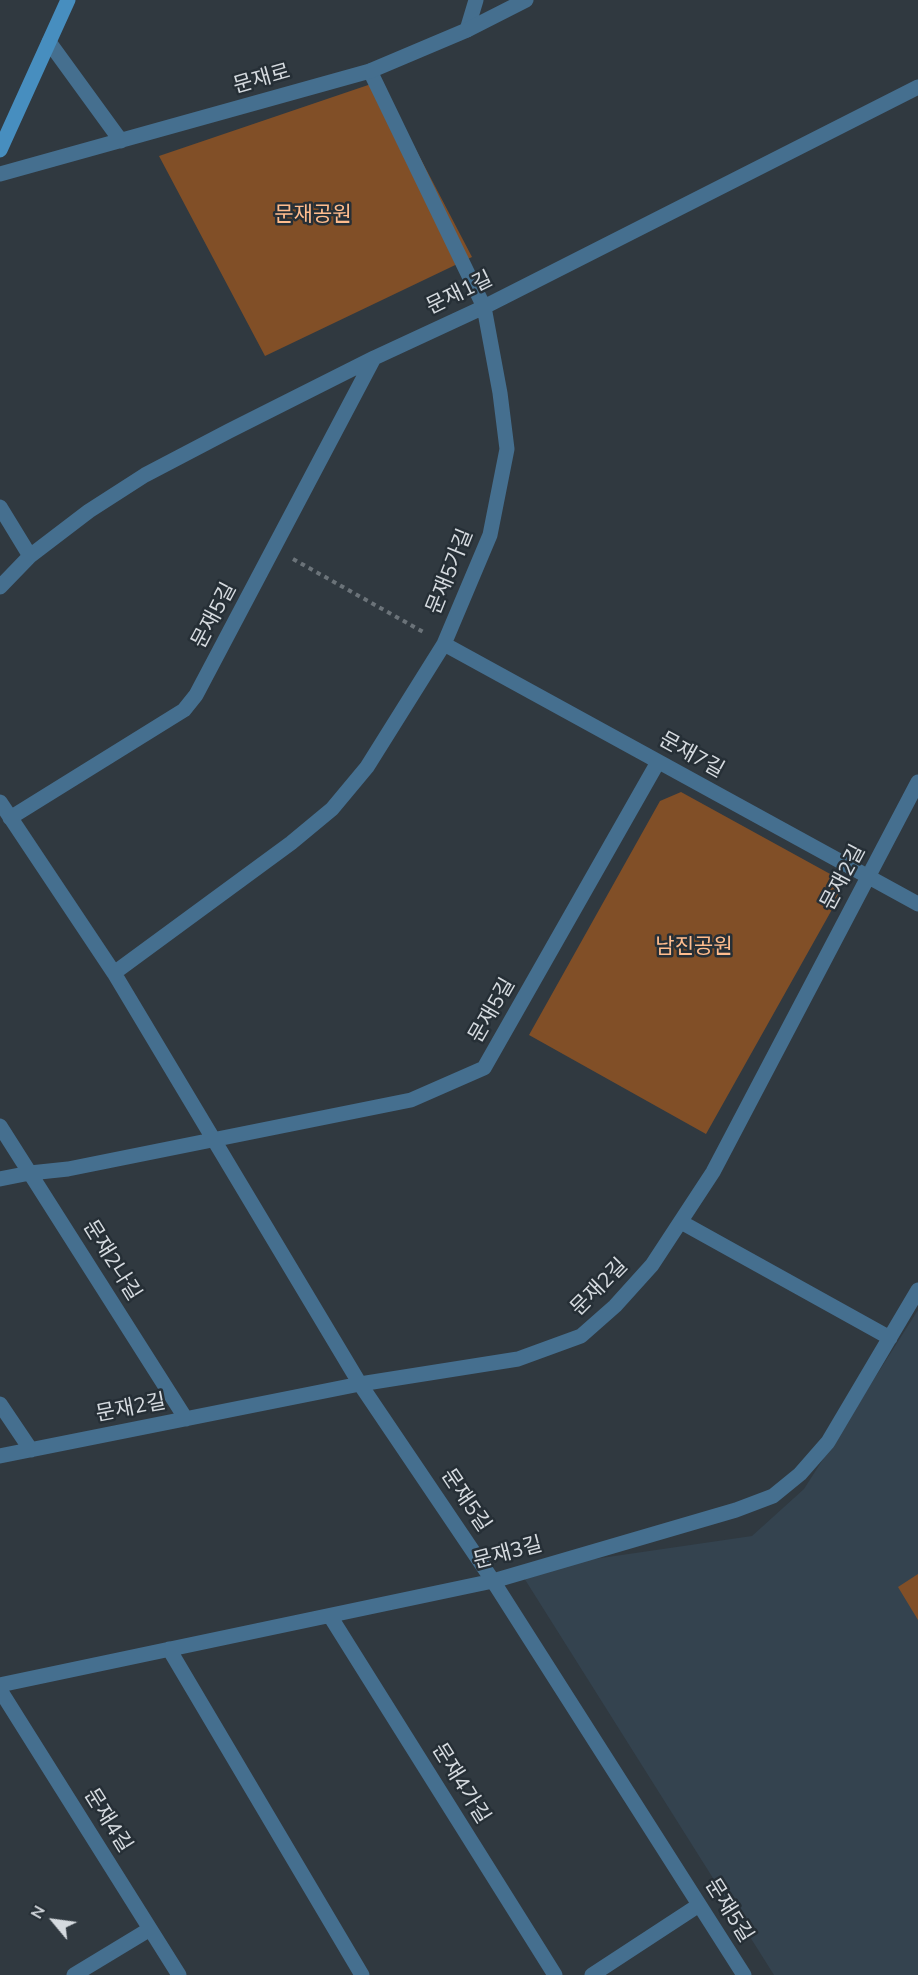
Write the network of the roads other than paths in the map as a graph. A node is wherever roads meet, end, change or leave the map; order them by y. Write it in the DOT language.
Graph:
graph roads {
  1 [pos="68,0"];
  2 [pos="476,0"];
  3 [pos="526,0"];
  4 [pos="467,30"];
  5 [pos="49,42"];
  6 [pos="370,71"];
  7 [pos="918,87"];
  8 [pos="122,141"];
  9 [pos="0,150"];
  10 [pos="0,174"];
  11 [pos="484,307"];
  12 [pos="374,358"];
  13 [pos="0,507"];
  14 [pos="30,556"];
  15 [pos="0,587"];
  16 [pos="444,644"];
  17 [pos="658,762"];
  18 [pos="918,782"];
  19 [pos="0,802"];
  20 [pos="10,818"];
  21 [pos="869,877"];
  22 [pos="918,904"];
  23 [pos="114,973"];
  24 [pos="0,1126"];
  25 [pos="214,1140"];
  26 [pos="30,1173"];
  27 [pos="0,1179"];
  28 [pos="681,1222"];
  29 [pos="918,1290"];
  30 [pos="890,1338"];
  31 [pos="360,1384"];
  32 [pos="0,1404"];
  33 [pos="186,1419"];
  34 [pos="31,1450"];
  35 [pos="0,1456"];
  36 [pos="493,1581"];
  37 [pos="330,1616"];
  38 [pos="170,1649"];
  39 [pos="0,1685"];
  40 [pos="0,1690"];
  41 [pos="699,1905"];
  42 [pos="150,1929"];
  43 [pos="74,1975"];
  44 [pos="179,1975"];
  45 [pos="362,1975"];
  46 [pos="555,1975"];
  47 [pos="592,1975"];
  48 [pos="744,1975"];
  1 -- 5 [label="main road"];
  2 -- 4 [label="street"];
  3 -- 4 [label="street, 문재로"];
  4 -- 6 [label="street, 문재로"];
  5 -- 8 [label="street"];
  5 -- 9 [label="main road"];
  6 -- 8 [label="street, 문재로"];
  6 -- 11 [label="street, 문재5가길"];
  7 -- 11 [label="street, 문재1길"];
  8 -- 10 [label="street, 문재로"];
  11 -- 12 [label="street, 문재1길"];
  11 -- 16 [label="street, 문재5가길"];
  12 -- 14 [label="street, 문재1길"];
  12 -- 20 [label="street, 문재5길"];
  13 -- 14 [label="street"];
  14 -- 15 [label="street, 문재1길"];
  16 -- 17 [label="street, 문재7길"];
  16 -- 23 [label="street, 문재5가길"];
  17 -- 21 [label="street, 문재7길"];
  17 -- 25 [label="street, 문재5길"];
  18 -- 21 [label="street, 문재2길"];
  19 -- 20 [label="street, 문재5길"];
  20 -- 23 [label="street, 문재5길"];
  21 -- 22 [label="street, 문재7길"];
  21 -- 28 [label="street, 문재2길"];
  23 -- 25 [label="street, 문재5길"];
  24 -- 26 [label="street, 문재2나길"];
  25 -- 26 [label="street"];
  25 -- 31 [label="street, 문재5길"];
  26 -- 27 [label="street"];
  26 -- 33 [label="street, 문재2나길"];
  28 -- 30 [label="street"];
  28 -- 31 [label="street, 문재2길"];
  29 -- 30 [label="street, 문재3길"];
  30 -- 36 [label="street, 문재3길"];
  31 -- 33 [label="street, 문재2길"];
  31 -- 36 [label="street, 문재5길"];
  32 -- 34 [label="street"];
  33 -- 34 [label="street, 문재2길"];
  34 -- 35 [label="street, 문재2길"];
  36 -- 37 [label="street, 문재3길"];
  36 -- 41 [label="street, 문재5길"];
  37 -- 38 [label="street, 문재3길"];
  37 -- 46 [label="street, 문재4가길"];
  38 -- 39 [label="street, 문재3길"];
  38 -- 45 [label="street"];
  40 -- 42 [label="street, 문재4길"];
  41 -- 47 [label="street"];
  41 -- 48 [label="street, 문재5길"];
  42 -- 43 [label="street"];
  42 -- 44 [label="street, 문재4길"];
}
